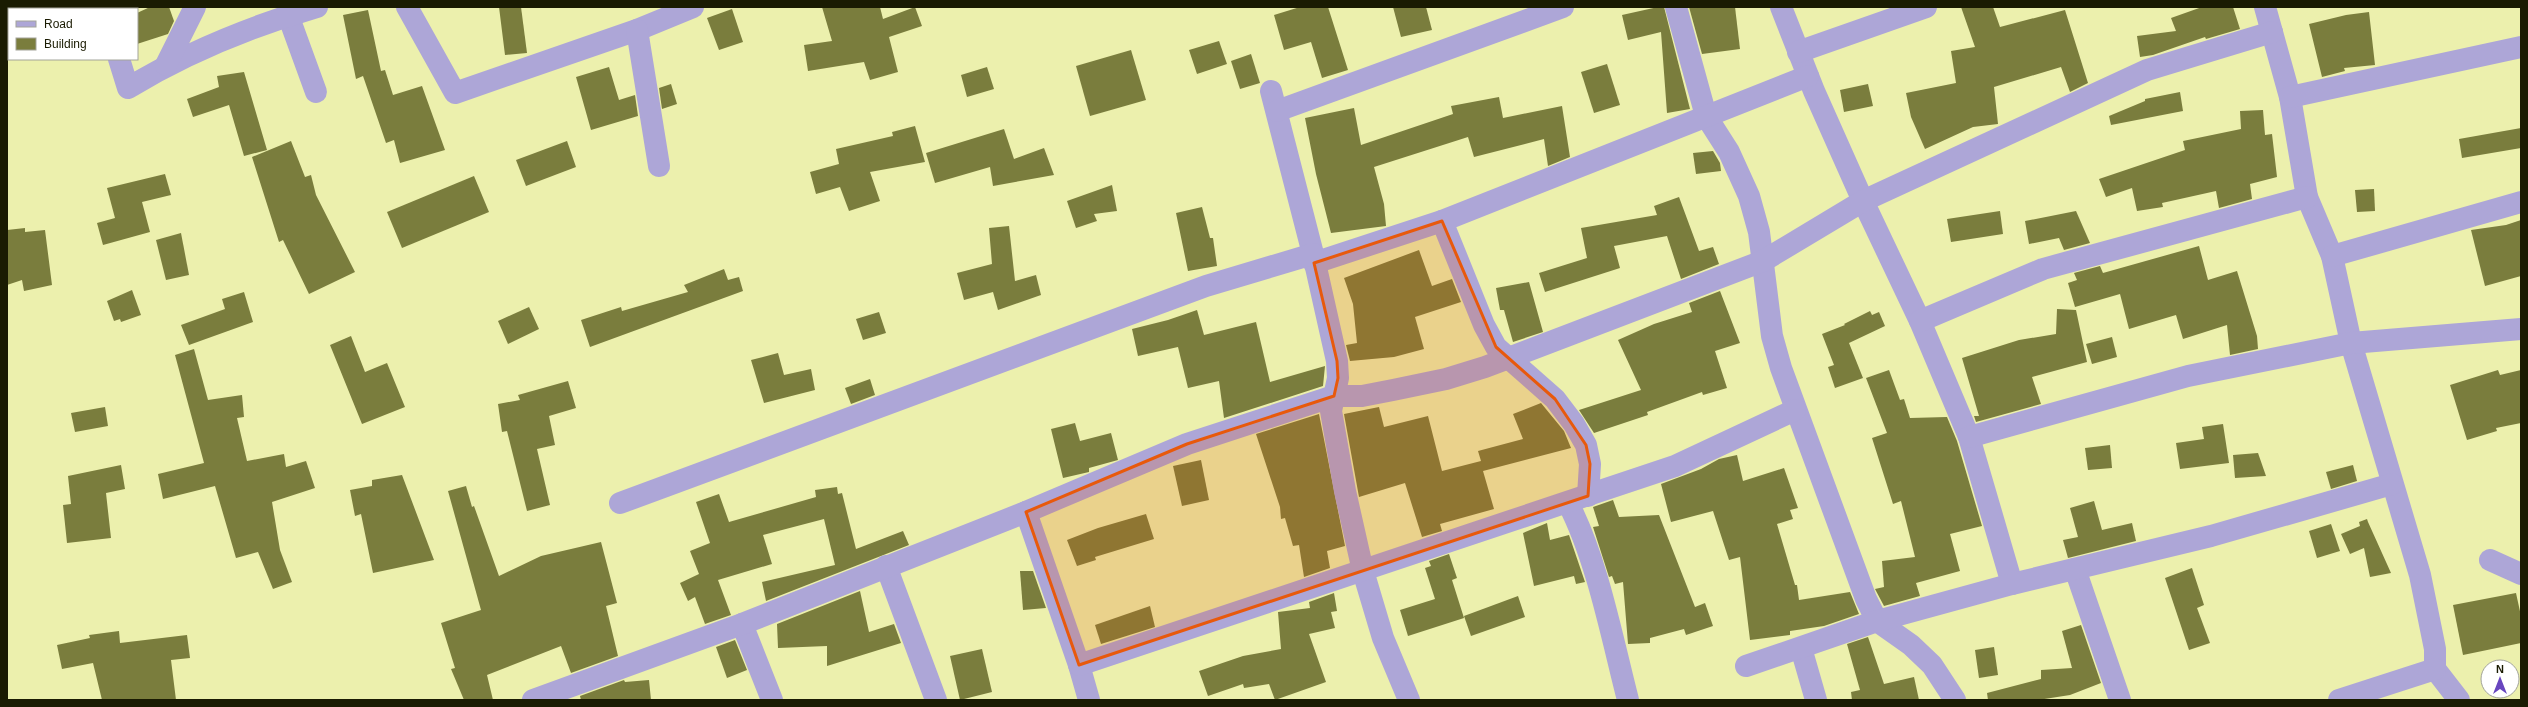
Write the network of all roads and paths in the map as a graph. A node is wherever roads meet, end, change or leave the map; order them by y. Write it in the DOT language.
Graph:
graph roads {
  1 [pos="195,7"];
  2 [pos="317,7"];
  3 [pos="407,7"];
  4 [pos="693,7"];
  5 [pos="1563,7"];
  6 [pos="1676,7"];
  7 [pos="1781,7"];
  8 [pos="1926,7"];
  9 [pos="2265,7"];
  10 [pos="288,15"];
  11 [pos="637,30"];
  12 [pos="2272,32"];
  13 [pos="2521,47"];
  14 [pos="1798,52"];
  15 [pos="119,60"];
  16 [pos="166,65"];
  17 [pos="1808,76"];
  18 [pos="316,92"];
  19 [pos="2290,97"];
  20 [pos="1706,116"];
  21 [pos="659,166"];
  22 [pos="2307,197"];
  23 [pos="1863,201"];
  24 [pos="2521,202"];
  25 [pos="1442,221"];
  26 [pos="2332,256"];
  27 [pos="1313,258"];
  28 [pos="1763,261"];
  29 [pos="1920,321"];
  30 [pos="2521,329"];
  31 [pos="2351,343"];
  32 [pos="1508,358"];
  33 [pos="1334,396"];
  34 [pos="1795,410"];
  35 [pos="1968,437"];
  36 [pos="2392,484"];
  37 [pos="1578,500"];
  38 [pos="620,503"];
  39 [pos="1026,512"];
  40 [pos="2490,560"];
  41 [pos="886,566"];
  42 [pos="2075,569"];
  43 [pos="1363,571"];
  44 [pos="2521,574"];
  45 [pos="2012,584"];
  46 [pos="1877,621"];
  47 [pos="742,624"];
  48 [pos="1801,648"];
  49 [pos="1079,665"];
  50 [pos="1746,666"];
  51 [pos="2435,669"];
  52 [pos="533,700"];
  53 [pos="772,700"];
  54 [pos="936,700"];
  55 [pos="1089,700"];
  56 [pos="1408,700"];
  57 [pos="1628,700"];
  58 [pos="1816,700"];
  59 [pos="1956,700"];
  60 [pos="2120,700"];
  61 [pos="2339,700"];
  62 [pos="2459,700"];
  1 -- 16 [label="street"];
  2 -- 10 [label="street"];
  3 -- 11 [label="street"];
  4 -- 11 [label="street"];
  5 -- 27 [label="street"];
  6 -- 20 [label="street"];
  7 -- 14 [label="street"];
  8 -- 14 [label="street"];
  9 -- 12 [label="street"];
  10 -- 16 [label="street"];
  10 -- 18 [label="street"];
  11 -- 21 [label="street"];
  12 -- 19 [label="street"];
  12 -- 23 [label="street"];
  13 -- 19 [label="street"];
  14 -- 17 [label="street"];
  15 -- 16 [label="street"];
  17 -- 20 [label="street"];
  17 -- 23 [label="street"];
  19 -- 22 [label="street"];
  20 -- 25 [label="street"];
  20 -- 28 [label="street"];
  22 -- 26 [label="street"];
  22 -- 29 [label="street"];
  23 -- 28 [label="street"];
  23 -- 29 [label="street"];
  24 -- 26 [label="street"];
  25 -- 27 [label="street"];
  25 -- 32 [label="street"];
  26 -- 31 [label="street"];
  27 -- 33 [label="street"];
  27 -- 38 [label="street"];
  28 -- 32 [label="street"];
  28 -- 34 [label="street"];
  29 -- 35 [label="street"];
  30 -- 31 [label="street"];
  31 -- 35 [label="street"];
  31 -- 36 [label="street"];
  32 -- 33 [label="street"];
  32 -- 37 [label="street"];
  33 -- 39 [label="street"];
  33 -- 43 [label="street"];
  34 -- 37 [label="street"];
  34 -- 46 [label="street"];
  35 -- 45 [label="street"];
  36 -- 42 [label="street"];
  36 -- 51 [label="street"];
  37 -- 43 [label="street"];
  37 -- 57 [label="street"];
  39 -- 41 [label="street"];
  39 -- 49 [label="street"];
  40 -- 44 [label="street"];
  41 -- 47 [label="street"];
  41 -- 54 [label="street"];
  42 -- 45 [label="street"];
  42 -- 60 [label="street"];
  43 -- 49 [label="street"];
  43 -- 56 [label="street"];
  45 -- 46 [label="street"];
  46 -- 48 [label="street"];
  46 -- 59 [label="street"];
  47 -- 52 [label="street"];
  47 -- 53 [label="street"];
  48 -- 50 [label="street"];
  48 -- 58 [label="street"];
  49 -- 55 [label="street"];
  51 -- 61 [label="street"];
  51 -- 62 [label="street"];
}
